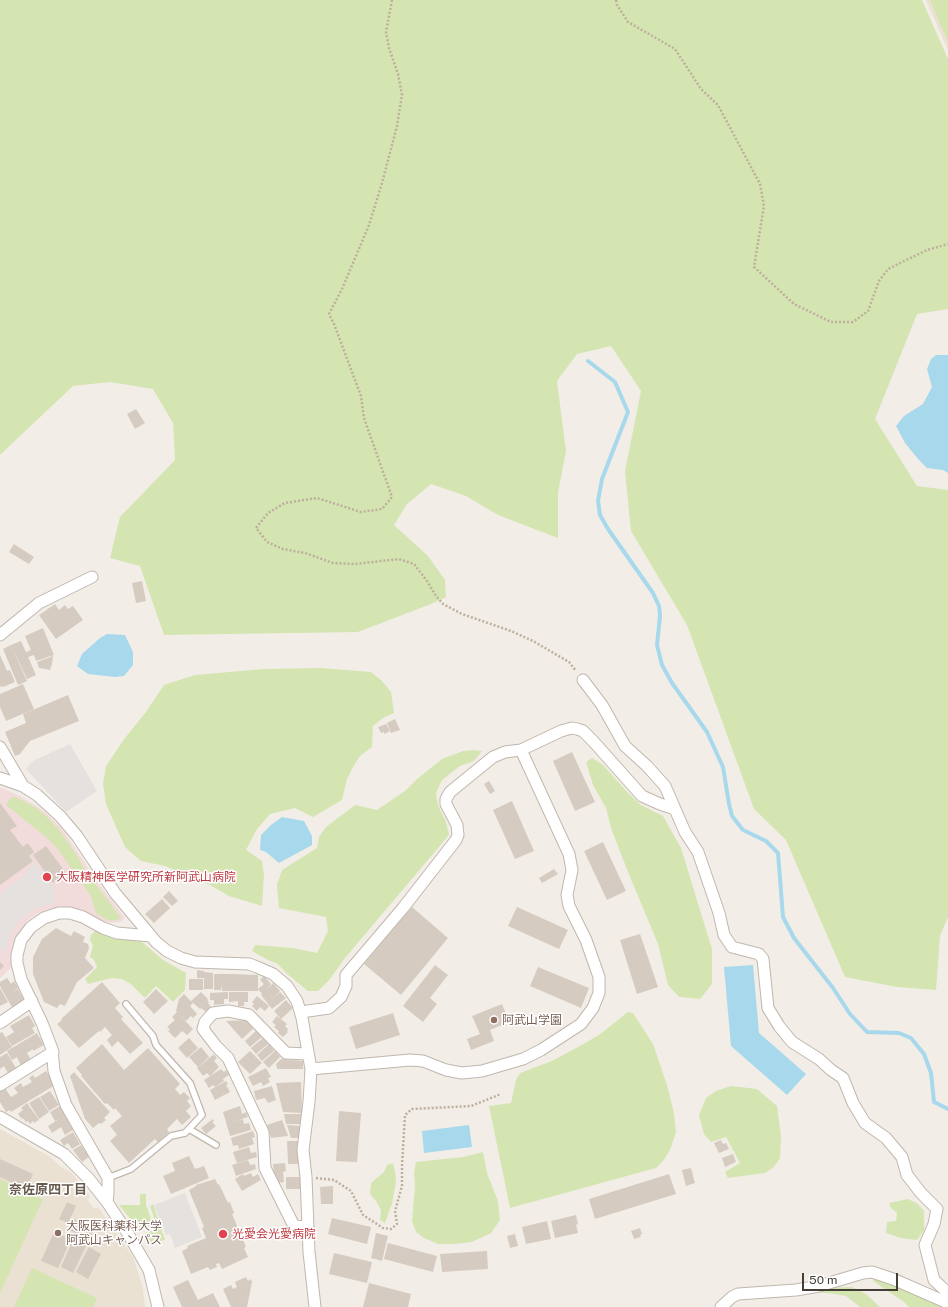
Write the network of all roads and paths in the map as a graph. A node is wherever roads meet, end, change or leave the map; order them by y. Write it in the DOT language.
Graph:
graph roads {
  1 [pos="392,0"];
  2 [pos="616,0"];
  3 [pos="948,244"];
  4 [pos="92,577"];
  5 [pos="0,635"];
  6 [pos="583,680"];
  7 [pos="0,747"];
  8 [pos="521,750"];
  9 [pos="0,778"];
  10 [pos="23,786"];
  11 [pos="675,808"];
  12 [pos="151,936"];
  13 [pos="32,1002"];
  14 [pos="126,1004"];
  15 [pos="301,1012"];
  16 [pos="0,1023"];
  17 [pos="52,1052"];
  18 [pos="308,1054"];
  19 [pos="311,1070"];
  20 [pos="0,1084"];
  21 [pos="501,1094"];
  22 [pos="3,1118"];
  23 [pos="189,1129"];
  24 [pos="216,1145"];
  25 [pos="306,1176"];
  26 [pos="108,1178"];
  27 [pos="107,1202"];
  28 [pos="308,1227"];
  29 [pos="948,1293"];
  30 [pos="948,1303"];
  31 [pos="158,1307"];
  32 [pos="315,1307"];
  33 [pos="721,1307"];
  1 -- 6 [label="path"];
  2 -- 3 [label="path"];
  4 -- 5 [label="street"];
  6 -- 11 [label="street"];
  7 -- 10 [label="street"];
  8 -- 11 [label="street"];
  8 -- 15 [label="street"];
  8 -- 19 [label="street"];
  9 -- 10 [label="street"];
  10 -- 12 [label="street"];
  11 -- 29 [label="street"];
  12 -- 13 [label="street"];
  12 -- 15 [label="street"];
  13 -- 16 [label="street"];
  13 -- 17 [label="street"];
  14 -- 23 [label="lane"];
  15 -- 18 [label="street"];
  17 -- 20 [label="street"];
  17 -- 26 [label="street"];
  18 -- 19 [label="street"];
  18 -- 28 [label="street"];
  19 -- 25 [label="street"];
  21 -- 25 [label="path"];
  22 -- 27 [label="street"];
  23 -- 24 [label="lane"];
  23 -- 26 [label="lane"];
  25 -- 28 [label="street"];
  26 -- 27 [label="street"];
  27 -- 31 [label="street"];
  28 -- 32 [label="street"];
  30 -- 33 [label="street"];
}
